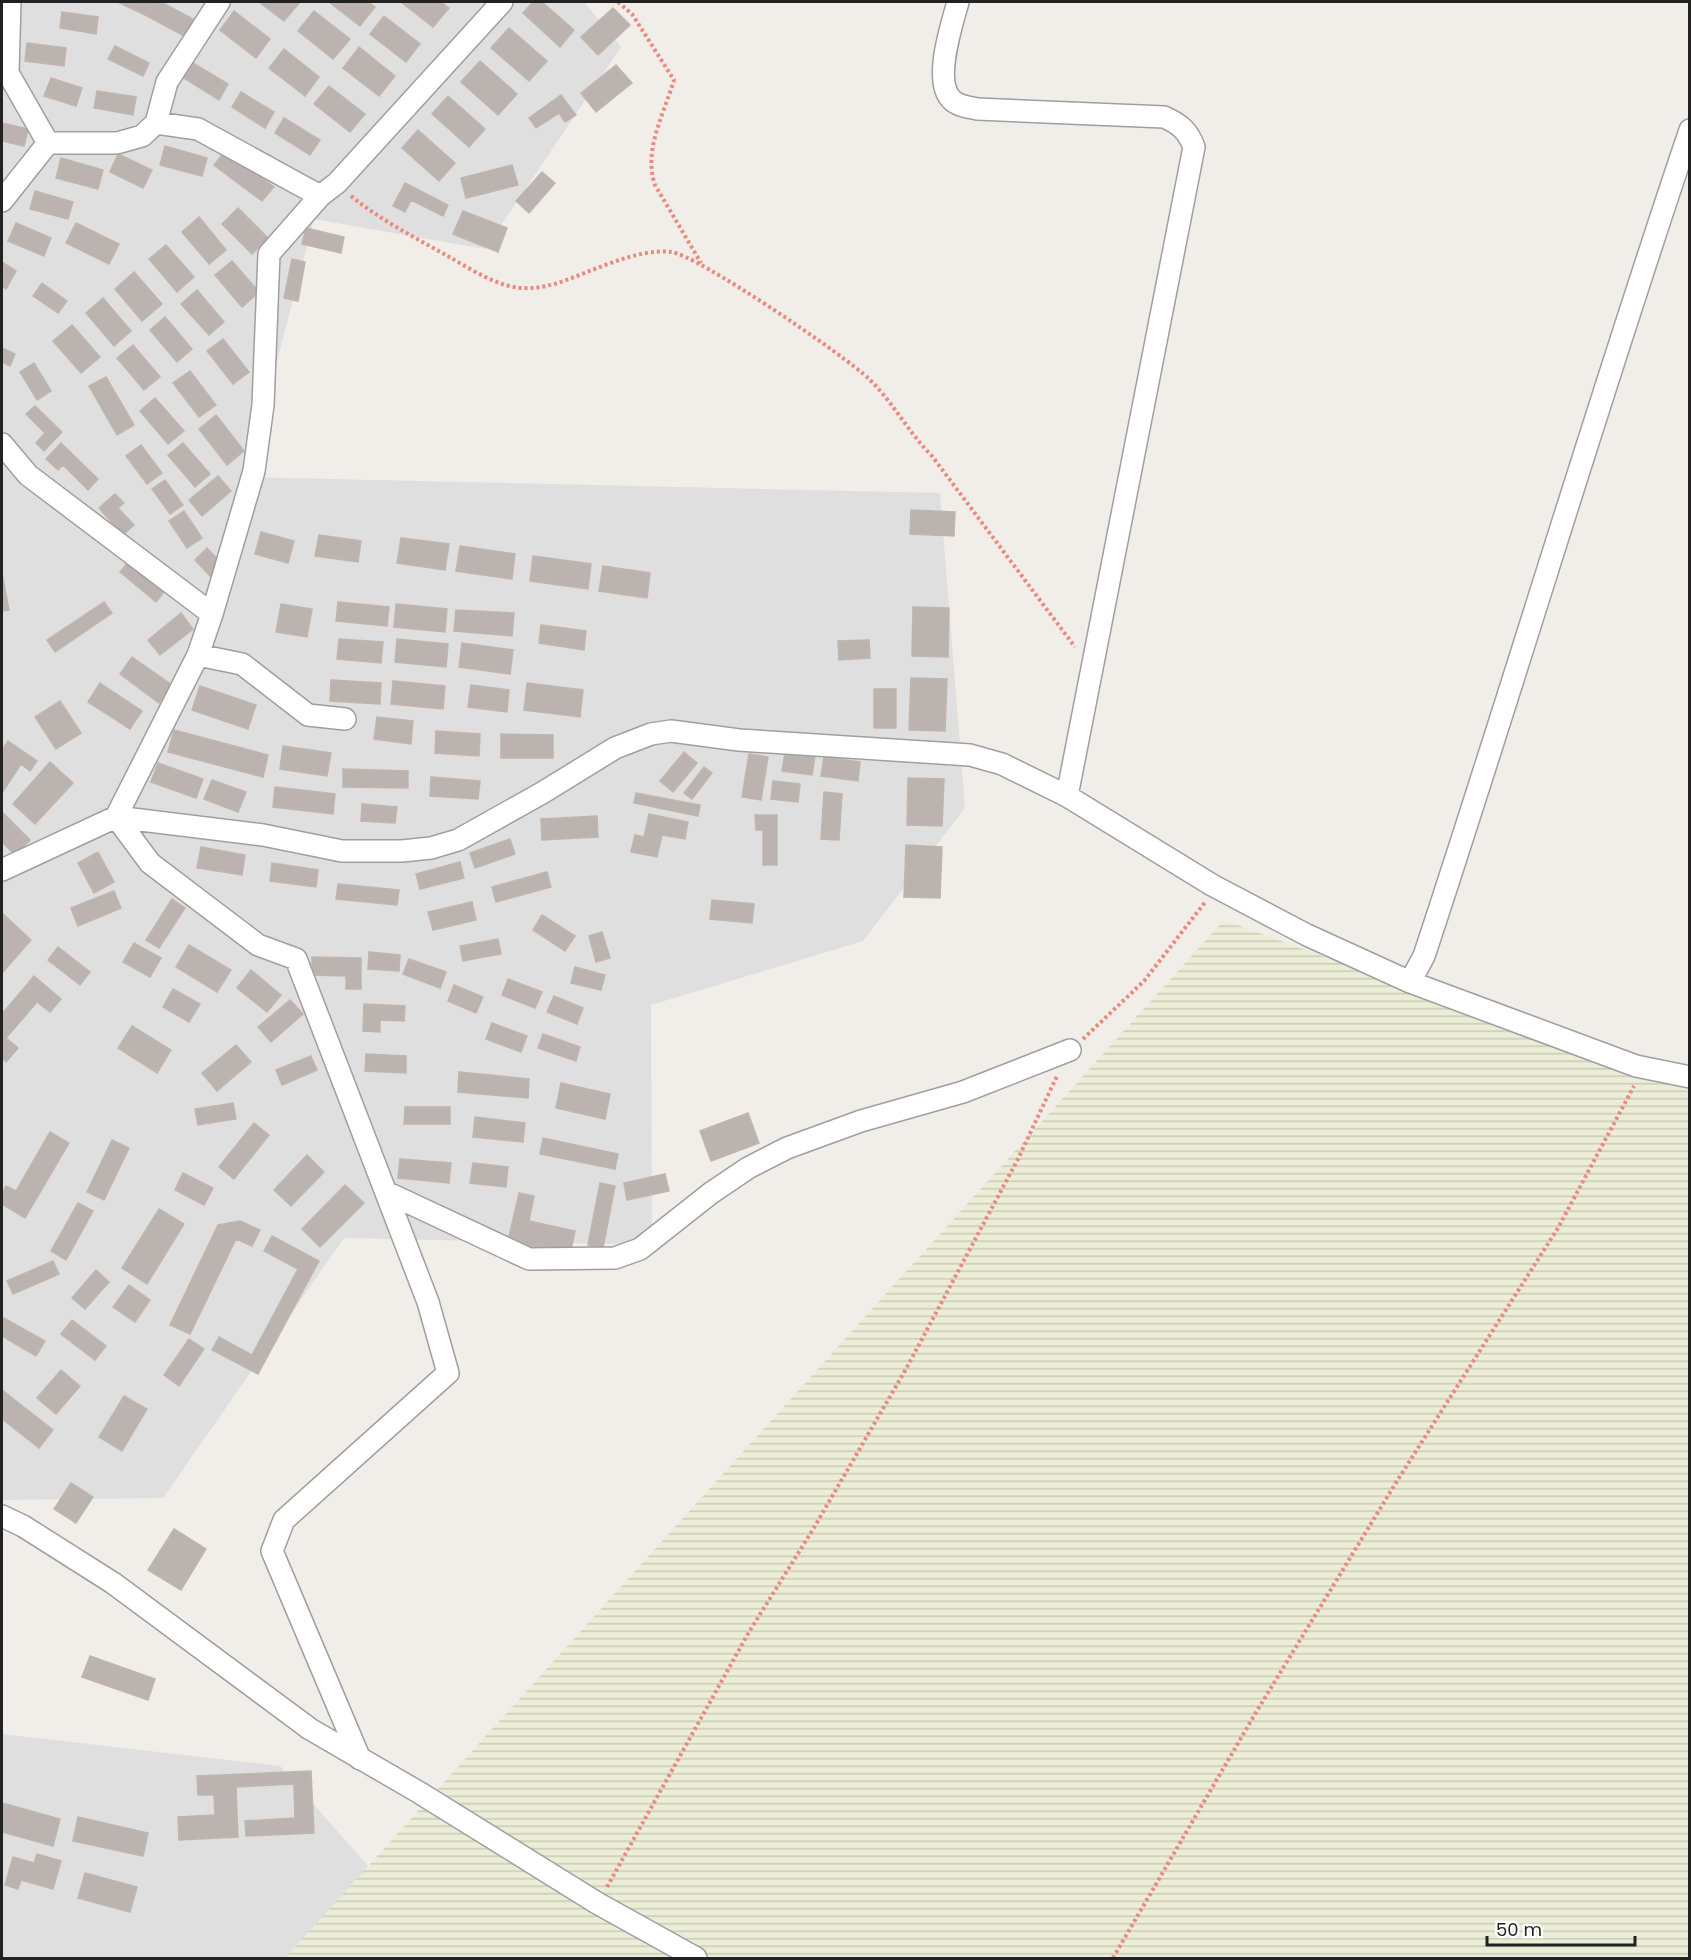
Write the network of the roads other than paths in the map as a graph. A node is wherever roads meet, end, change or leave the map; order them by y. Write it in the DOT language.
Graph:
graph roads {
  1 [pos="10,2"];
  2 [pos="219,2"];
  3 [pos="502,2"];
  4 [pos="958,2"];
  5 [pos="5,73"];
  6 [pos="156,123"];
  7 [pos="1689,130"];
  8 [pos="48,143"];
  9 [pos="320,196"];
  10 [pos="2,201"];
  11 [pos="2,444"];
  12 [pos="212,614"];
  13 [pos="198,655"];
  14 [pos="345,719"];
  15 [pos="1067,796"];
  16 [pos="116,817"];
  17 [pos="2,870"];
  18 [pos="1410,982"];
  19 [pos="1070,1050"];
  20 [pos="1689,1077"];
  21 [pos="386,1192"];
  22 [pos="2,1516"];
  23 [pos="360,1759"];
  24 [pos="696,1959"];
  1 -- 5 [label="street"];
  2 -- 6 [label="street"];
  3 -- 9 [label="street"];
  4 -- 15 [label="street"];
  5 -- 8 [label="street"];
  6 -- 8 [label="street"];
  6 -- 9 [label="street"];
  7 -- 18 [label="street"];
  8 -- 10 [label="street"];
  9 -- 12 [label="street"];
  11 -- 12 [label="street"];
  12 -- 13 [label="street"];
  13 -- 14 [label="street"];
  13 -- 16 [label="street"];
  15 -- 16 [label="street"];
  15 -- 18 [label="street"];
  16 -- 17 [label="street"];
  16 -- 21 [label="street"];
  18 -- 20 [label="street"];
  19 -- 21 [label="street"];
  21 -- 23 [label="street"];
  22 -- 23 [label="street"];
  23 -- 24 [label="street"];
}
